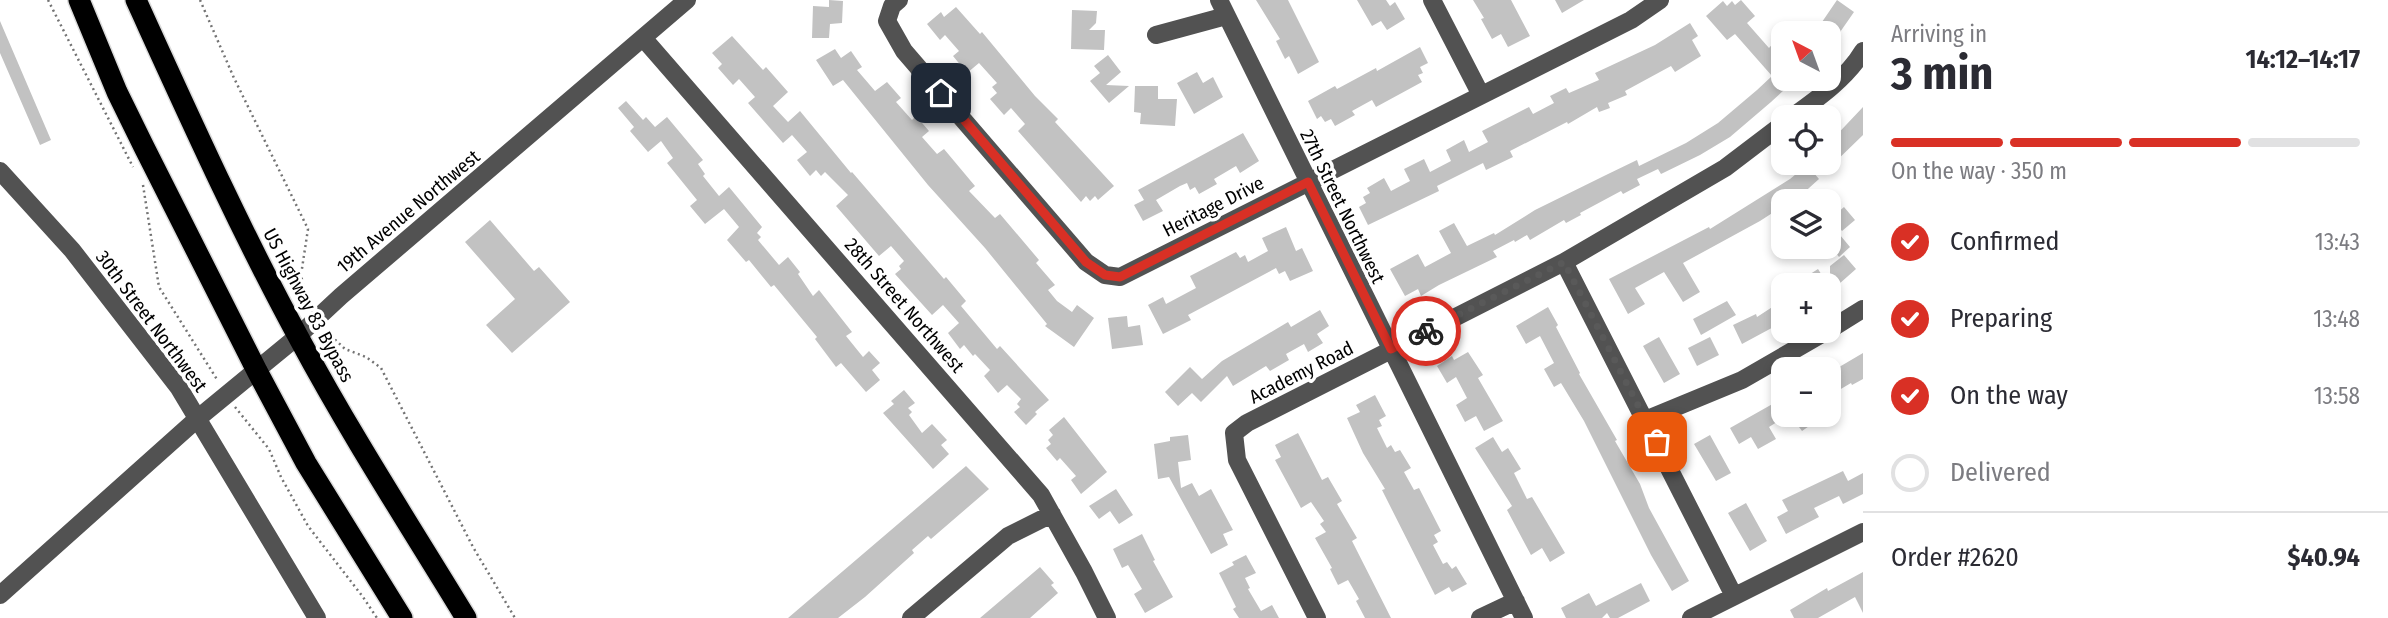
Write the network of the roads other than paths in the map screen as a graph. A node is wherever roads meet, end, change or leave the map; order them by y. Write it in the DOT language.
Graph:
graph roads {
  1 [pos="79,0"];
  2 [pos="136,0"];
  3 [pos="687,0"];
  4 [pos="899,0"];
  5 [pos="1432,0"];
  6 [pos="1660,0"];
  7 [pos="1223,8"];
  8 [pos="1156,35"];
  9 [pos="644,39"];
  10 [pos="1863,51"];
  11 [pos="1482,95"];
  12 [pos="1808,105"];
  13 [pos="1771,133"];
  14 [pos="0,171"];
  15 [pos="1308,182"];
  16 [pos="1564,262"];
  17 [pos="1863,309"];
  18 [pos="1841,322"];
  19 [pos="298,336"];
  20 [pos="1806,343"];
  21 [pos="1391,349"];
  22 [pos="257,371"];
  23 [pos="197,419"];
  24 [pos="1645,421"];
  25 [pos="1052,514"];
  26 [pos="1863,532"];
  27 [pos="2,588"];
  28 [pos="1734,596"];
  29 [pos="1516,601"];
  30 [pos="317,618"];
  31 [pos="402,618"];
  32 [pos="466,618"];
  33 [pos="911,618"];
  34 [pos="1107,618"];
  35 [pos="1317,618"];
  36 [pos="1480,618"];
  37 [pos="1524,618"];
  38 [pos="1691,618"];
  1 -- 22 [label="highway"];
  2 -- 19 [label="highway, US Highway 83 Bypass"];
  3 -- 9 [label="street, 19th Avenue Northwest"];
  4 -- 15 [label="street, Heritage Drive"];
  5 -- 11 [label="street"];
  6 -- 11 [label="street, Heritage Drive"];
  7 -- 8 [label="street"];
  7 -- 15 [label="street, 27th Street Northwest"];
  9 -- 19 [label="street, 19th Avenue Northwest"];
  9 -- 25 [label="street, 28th Street Northwest"];
  10 -- 12 [label="street"];
  11 -- 15 [label="street, Heritage Drive"];
  13 -- 16 [label="street, Academy Road"];
  14 -- 23 [label="street, 30th Street Northwest"];
  15 -- 21 [label="street, 27th Street Northwest"];
  16 -- 21 [label="street, Academy Road"];
  16 -- 24 [label="street"];
  17 -- 18 [label="street"];
  19 -- 22 [label="street, 19th Avenue Northwest"];
  19 -- 32 [label="highway, US Highway 83 Bypass"];
  20 -- 24 [label="street"];
  21 -- 29 [label="street, 27th Street Northwest"];
  21 -- 35 [label="street, Academy Road"];
  22 -- 23 [label="street, 19th Avenue Northwest"];
  22 -- 31 [label="highway"];
  23 -- 27 [label="street, 19th Avenue Northwest"];
  23 -- 30 [label="street, 30th Street Northwest"];
  24 -- 28 [label="street"];
  25 -- 33 [label="street"];
  25 -- 34 [label="street, 28th Street Northwest"];
  26 -- 28 [label="street"];
  28 -- 38 [label="street"];
  29 -- 36 [label="street"];
  29 -- 37 [label="street, 27th Street Northwest"];
}
